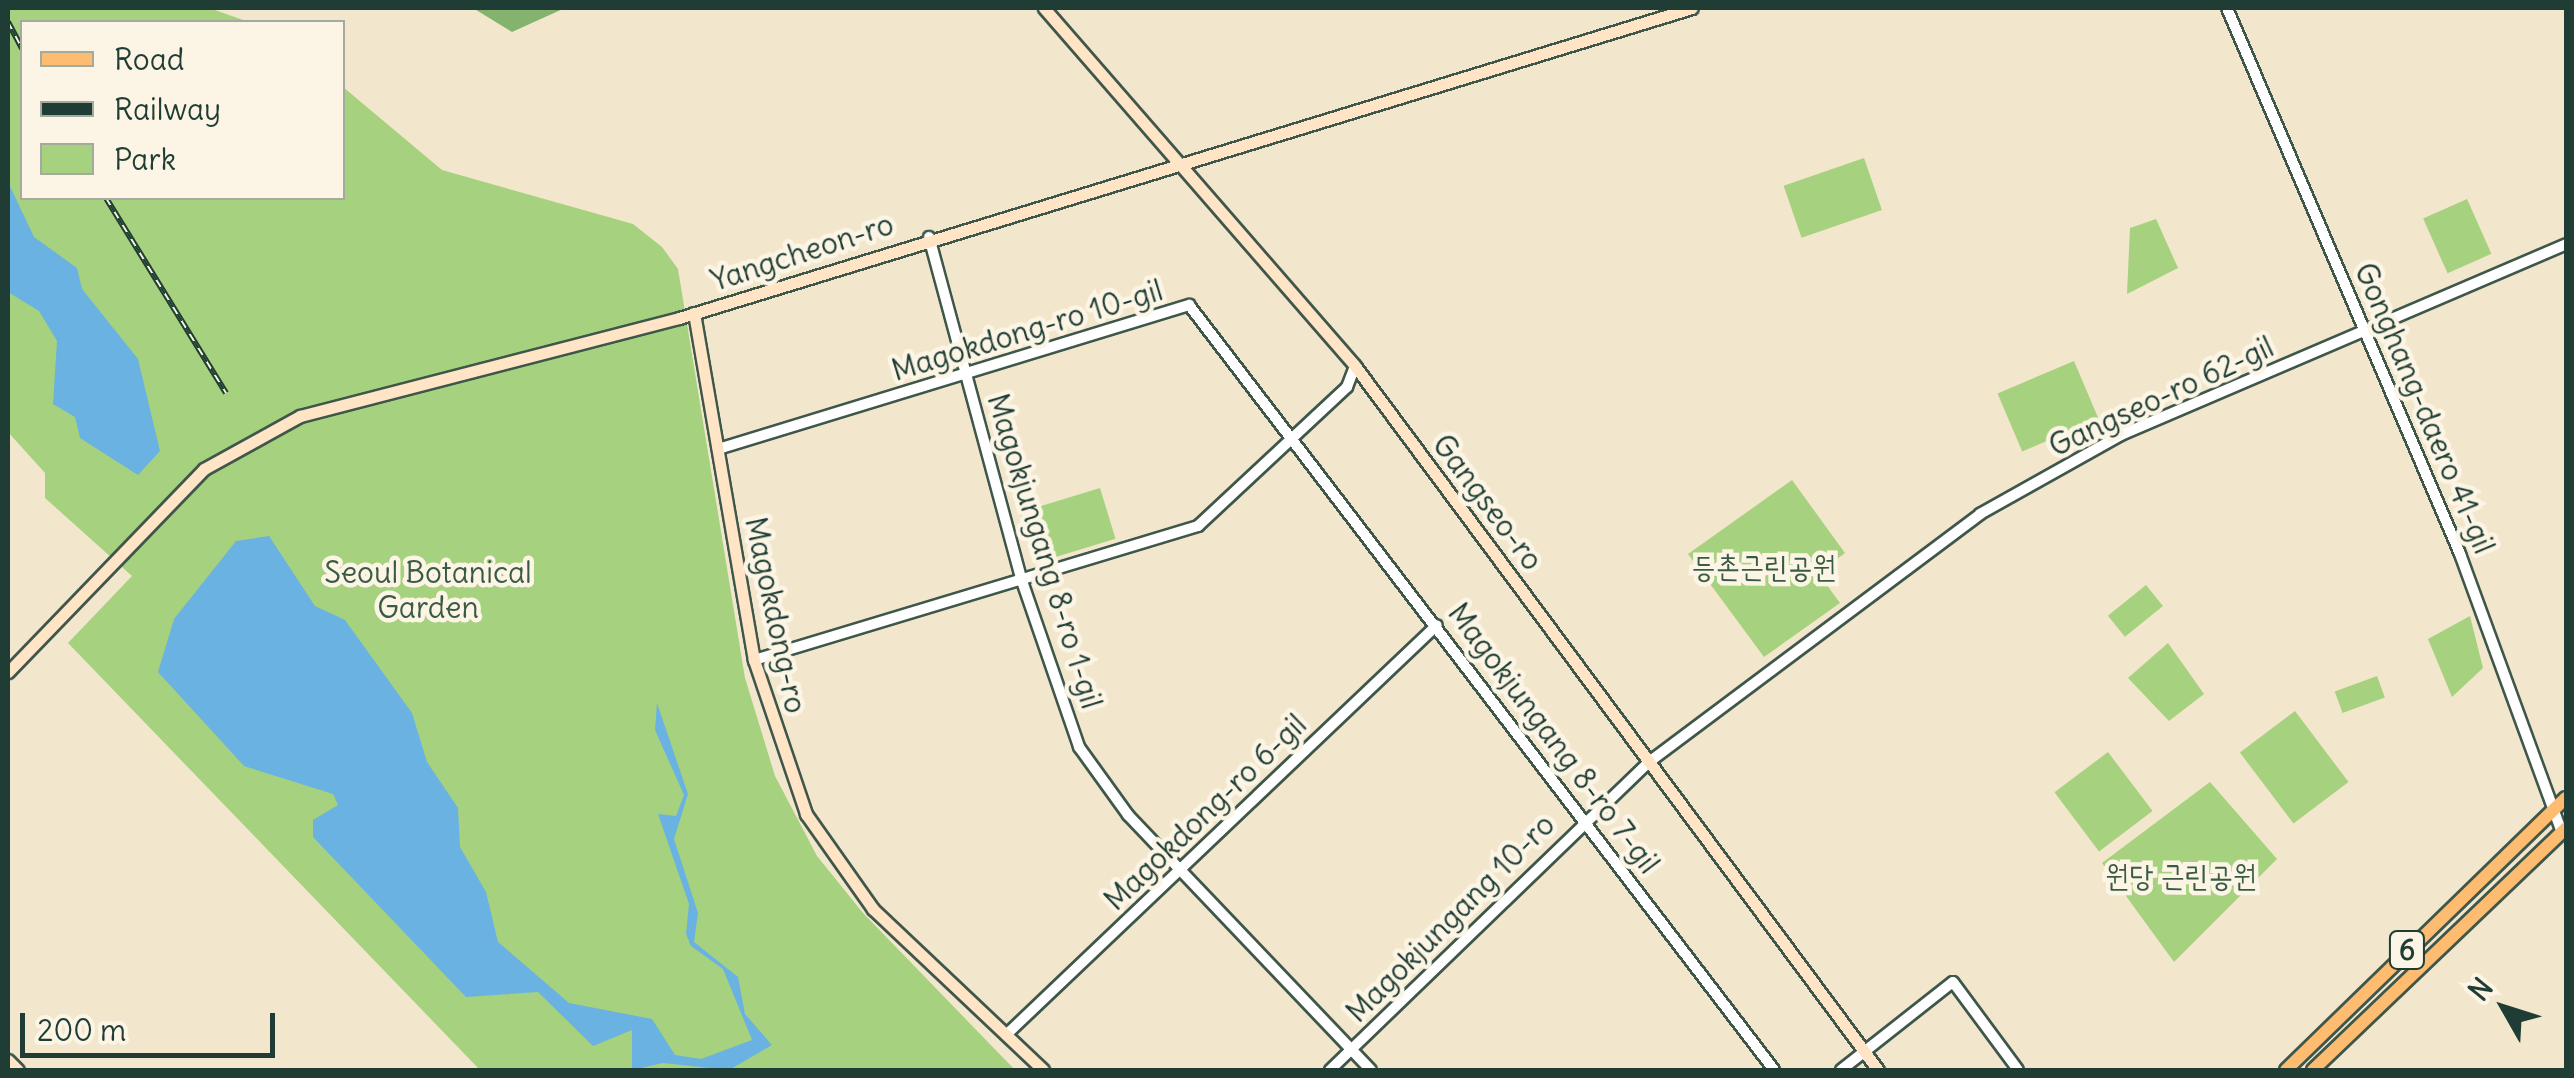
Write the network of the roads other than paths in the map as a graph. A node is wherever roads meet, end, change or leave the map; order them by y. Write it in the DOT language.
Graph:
graph roads {
  1 [pos="1044,8"];
  2 [pos="1692,8"];
  3 [pos="2227,8"];
  4 [pos="1177,160"];
  5 [pos="929,237"];
  6 [pos="2566,244"];
  7 [pos="694,314"];
  8 [pos="2359,328"];
  9 [pos="1355,366"];
  10 [pos="967,376"];
  11 [pos="1294,436"];
  12 [pos="718,449"];
  13 [pos="1022,581"];
  14 [pos="1437,626"];
  15 [pos="754,660"];
  16 [pos="8,672"];
  17 [pos="1650,762"];
  18 [pos="2566,798"];
  19 [pos="2556,809"];
  20 [pos="1584,820"];
  21 [pos="2564,831"];
  22 [pos="1180,870"];
  23 [pos="1007,1034"];
  24 [pos="1862,1049"];
  25 [pos="1352,1051"];
  26 [pos="8,1060"];
  27 [pos="18,1070"];
  28 [pos="1042,1070"];
  29 [pos="1330,1070"];
  30 [pos="1371,1070"];
  31 [pos="1774,1070"];
  32 [pos="1841,1070"];
  33 [pos="1878,1070"];
  34 [pos="2018,1070"];
  35 [pos="2286,1070"];
  36 [pos="2314,1070"];
  1 -- 4 [label="main road, Gangseo-ro"];
  2 -- 4 [label="main road, Yangcheon-ro"];
  3 -- 8 [label="street, Gonghang-daero 41-gil"];
  4 -- 5 [label="main road, Yangcheon-ro"];
  4 -- 9 [label="main road, Gangseo-ro"];
  5 -- 7 [label="main road, Yangcheon-ro"];
  5 -- 10 [label="street, Magokjungang 8-ro 1-gil"];
  6 -- 8 [label="street, Gangseo-ro 62-gil"];
  7 -- 12 [label="main road, Magokdong-ro"];
  7 -- 16 [label="main road, Yangcheon-ro"];
  8 -- 17 [label="street, Gangseo-ro 62-gil"];
  8 -- 19 [label="street, Gonghang-daero 41-gil"];
  9 -- 11 [label="street"];
  9 -- 17 [label="main road, Gangseo-ro"];
  10 -- 11 [label="street, Magokdong-ro 10-gil"];
  10 -- 12 [label="street, Magokdong-ro 10-gil"];
  10 -- 13 [label="street, Magokjungang 8-ro 1-gil"];
  11 -- 13 [label="street"];
  11 -- 14 [label="street, Magokjungang 8-ro 7-gil"];
  12 -- 15 [label="main road, Magokdong-ro"];
  13 -- 15 [label="street"];
  13 -- 22 [label="street, Magokjungang 8-ro 1-gil"];
  14 -- 20 [label="street, Magokjungang 8-ro 7-gil"];
  14 -- 22 [label="street, Magokdong-ro 6-gil"];
  15 -- 23 [label="main road, Magokdong-ro"];
  17 -- 20 [label="street, Magokjungang 10-ro"];
  17 -- 24 [label="main road, Gangseo-ro"];
  18 -- 19 [label="main road, 6"];
  19 -- 21 [label="street, Gonghang-daero 41-gil"];
  19 -- 35 [label="main road, 6"];
  20 -- 25 [label="street, Magokjungang 10-ro"];
  20 -- 31 [label="street, Magokjungang 8-ro 7-gil"];
  21 -- 36 [label="main road, 6"];
  22 -- 23 [label="street, Magokdong-ro 6-gil"];
  22 -- 25 [label="street, Magokjungang 8-ro 1-gil"];
  23 -- 28 [label="main road, Magokdong-ro"];
  24 -- 32 [label="street"];
  24 -- 33 [label="main road, Gangseo-ro"];
  24 -- 34 [label="street"];
  25 -- 29 [label="street, Magokjungang 10-ro"];
  25 -- 30 [label="street, Magokjungang 8-ro 1-gil"];
  26 -- 27 [label="main road"];
}
